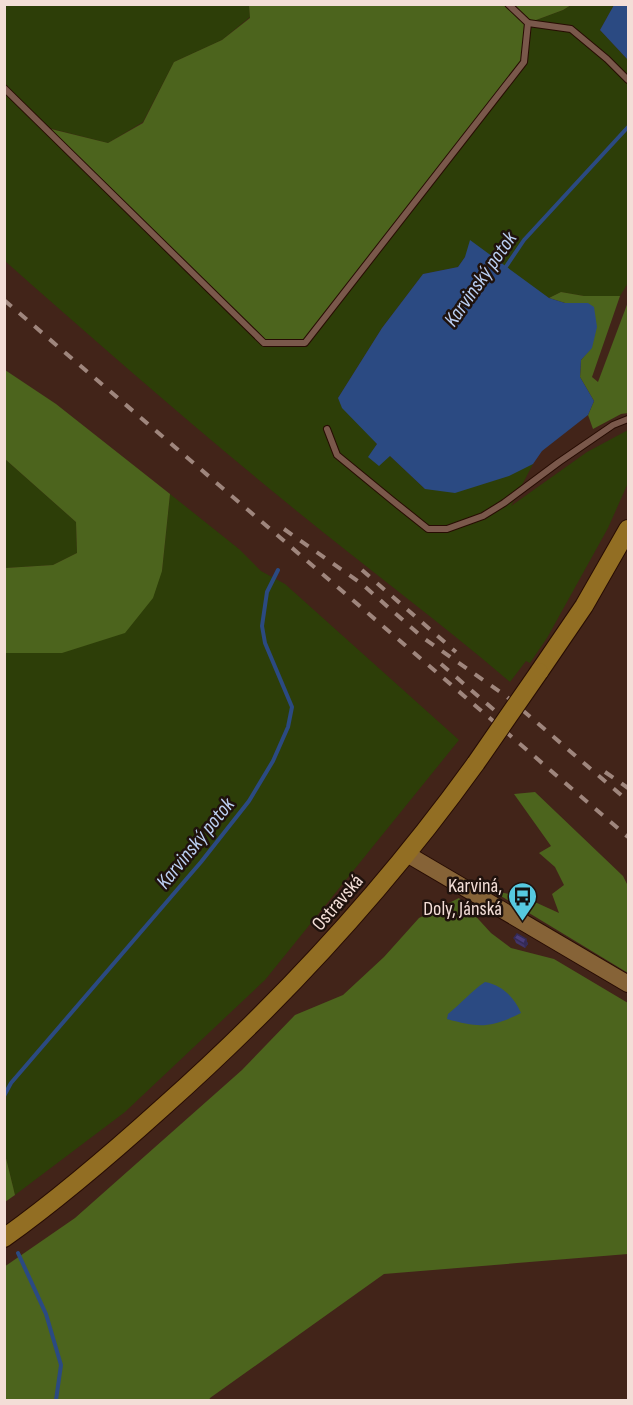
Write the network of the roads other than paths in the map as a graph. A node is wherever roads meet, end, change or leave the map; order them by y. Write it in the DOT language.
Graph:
graph roads {
  1 [pos="508,4"];
  2 [pos="528,23"];
  3 [pos="628,80"];
  4 [pos="4,88"];
  5 [pos="628,419"];
  6 [pos="327,429"];
  7 [pos="628,529"];
  8 [pos="407,854"];
  9 [pos="628,984"];
  10 [pos="4,1238"];
  1 -- 2 [label="lane"];
  2 -- 3 [label="lane"];
  2 -- 4 [label="lane"];
  5 -- 6 [label="lane"];
  7 -- 8 [label="main road, Ostravská, bridge"];
  8 -- 9 [label="street"];
  8 -- 10 [label="main road, Ostravská"];
}
